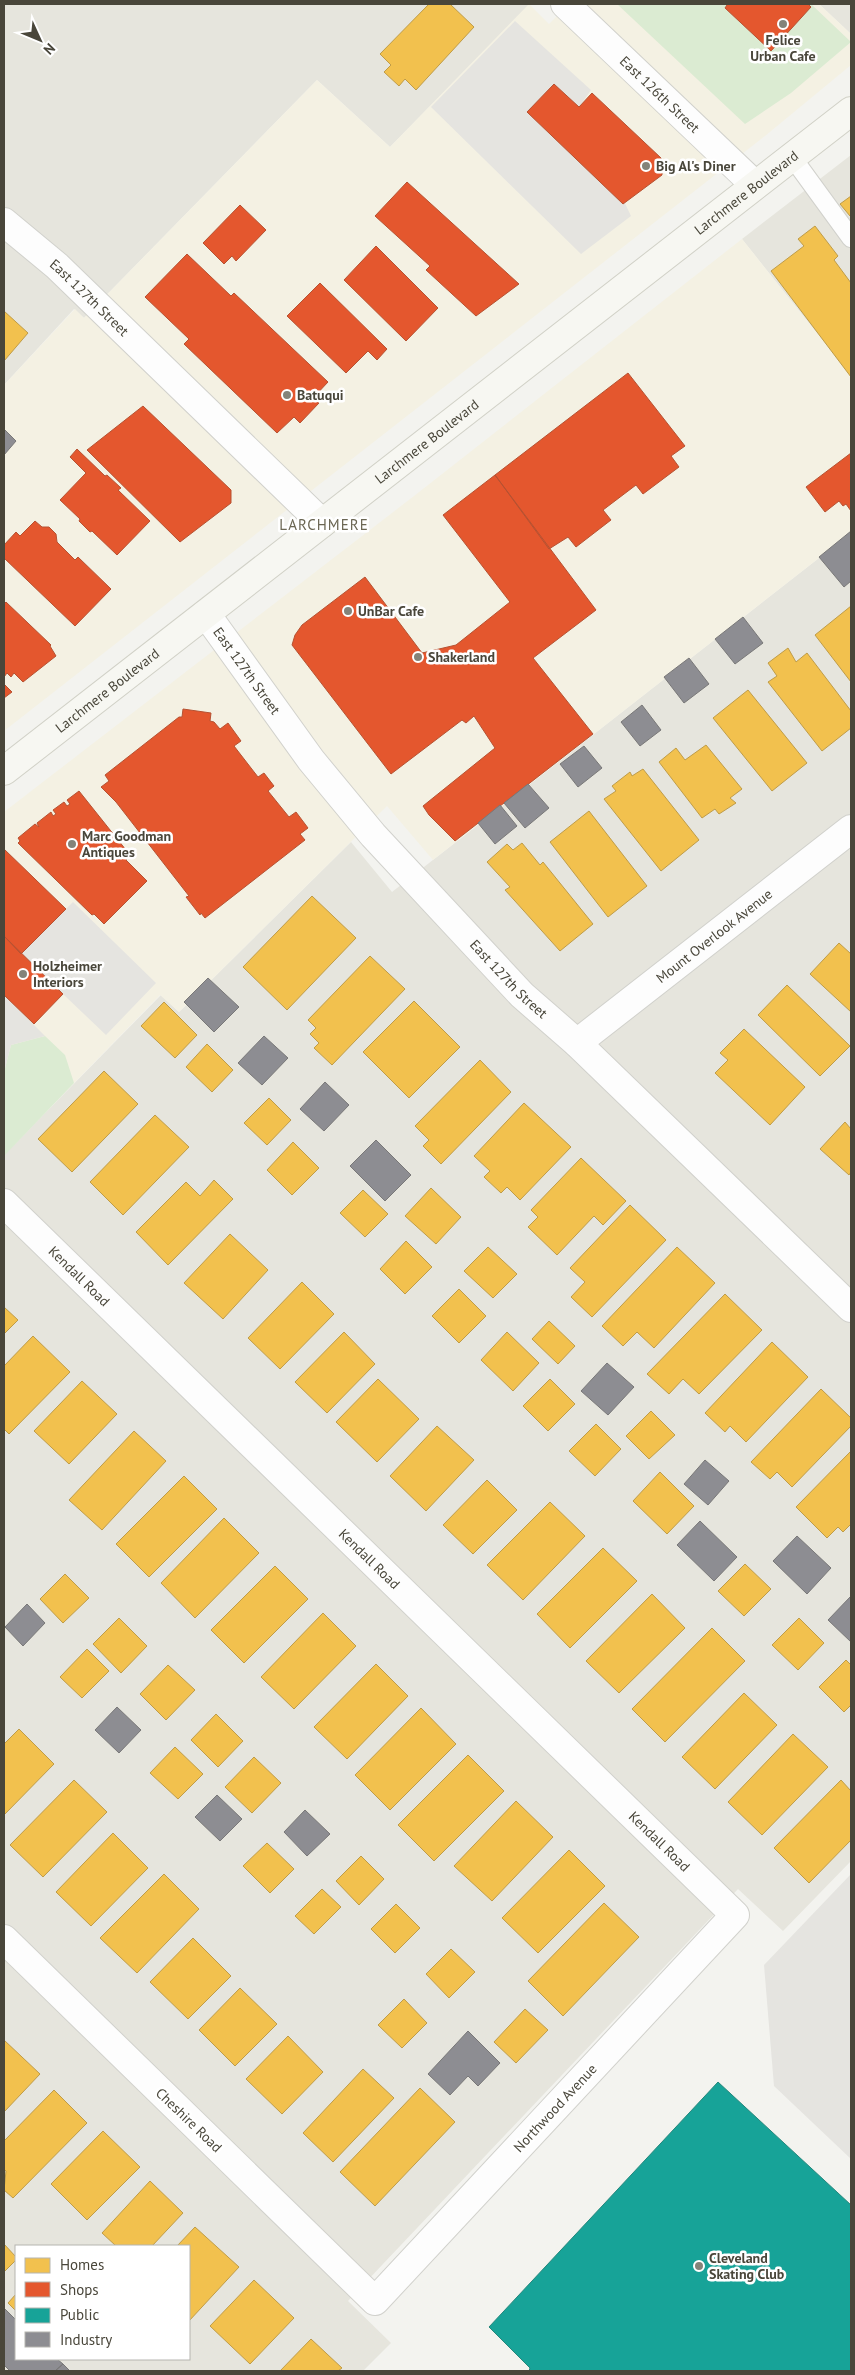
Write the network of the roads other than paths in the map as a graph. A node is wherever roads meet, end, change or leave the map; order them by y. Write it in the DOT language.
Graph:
graph roads {
  1 [pos="565,4"];
  2 [pos="851,111"];
  3 [pos="792,157"];
  4 [pos="755,186"];
  5 [pos="4,222"];
  6 [pos="851,238"];
  7 [pos="322,523"];
  8 [pos="206,614"];
  9 [pos="4,771"];
  10 [pos="851,829"];
  11 [pos="577,1043"];
  12 [pos="4,1203"];
  13 [pos="851,1308"];
  14 [pos="735,1915"];
  15 [pos="4,1939"];
  16 [pos="375,2301"];
  1 -- 4 [label="street, East 126th Street"];
  2 -- 3 [label="main road, Larchmere Boulevard"];
  3 -- 4 [label="main road, Larchmere Boulevard"];
  3 -- 6 [label="lane"];
  4 -- 7 [label="main road, Larchmere Boulevard"];
  5 -- 7 [label="street, East 127th Street"];
  7 -- 8 [label="main road, Larchmere Boulevard"];
  8 -- 9 [label="main road, Larchmere Boulevard"];
  8 -- 11 [label="street, East 127th Street"];
  10 -- 11 [label="street, Mount Overlook Avenue"];
  11 -- 13 [label="street, East 127th Street"];
  12 -- 14 [label="street, Kendall Road"];
  14 -- 16 [label="street, Northwood Avenue"];
  15 -- 16 [label="street, Cheshire Road"];
}
